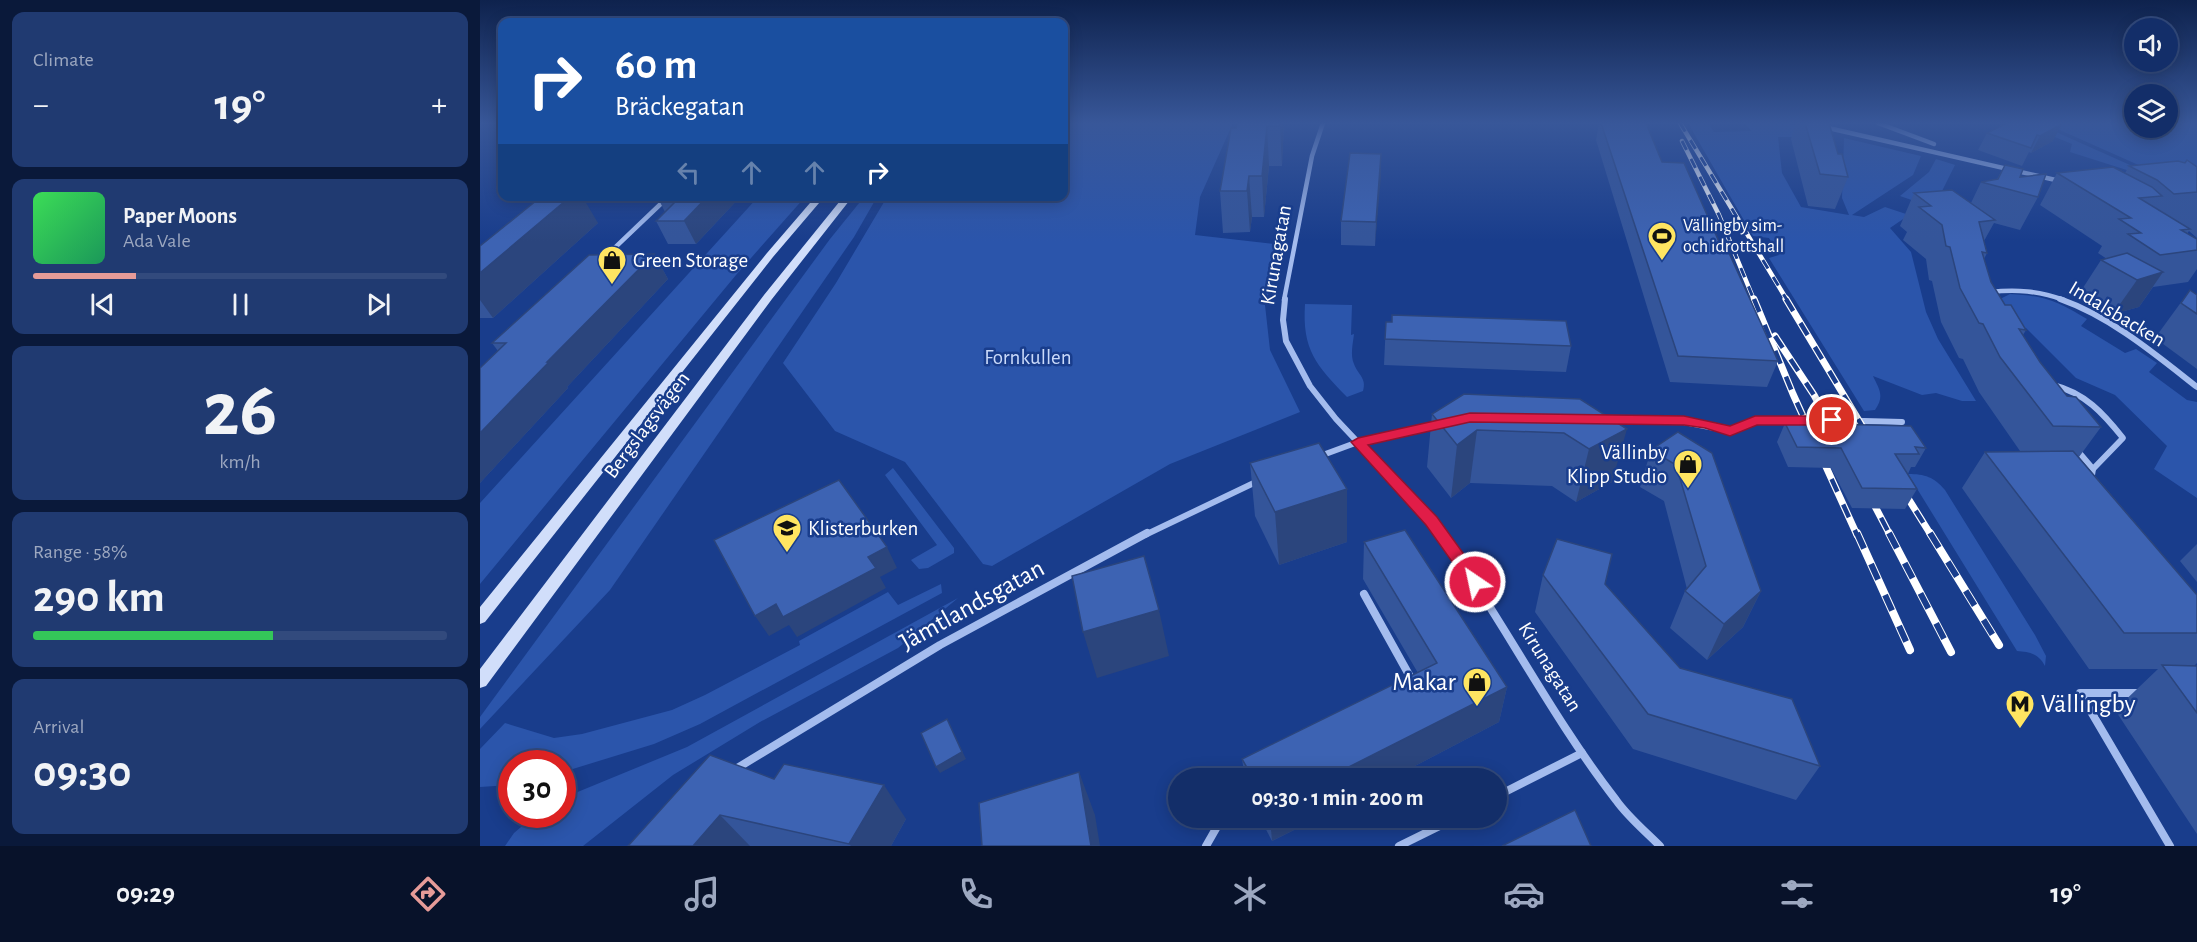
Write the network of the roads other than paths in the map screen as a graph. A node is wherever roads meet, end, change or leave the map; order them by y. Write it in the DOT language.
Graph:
graph roads {
  1 [pos="1311,162"];
  2 [pos="1984,162"];
  3 [pos="2067,184"];
  4 [pos="664,201"];
  5 [pos="817,201"];
  6 [pos="845,201"];
  7 [pos="596,266"];
  8 [pos="1985,302"];
  9 [pos="2046,377"];
  10 [pos="2054,385"];
  11 [pos="2045,386"];
  12 [pos="2197,387"];
  13 [pos="1601,420"];
  14 [pos="1448,422"];
  15 [pos="1902,422"];
  16 [pos="1358,442"];
  17 [pos="2071,442"];
  18 [pos="1315,458"];
  19 [pos="2093,469"];
  20 [pos="1263,479"];
  21 [pos="2090,493"];
  22 [pos="1364,594"];
  23 [pos="480,618"];
  24 [pos="480,681"];
  25 [pos="1412,690"];
  26 [pos="2150,692"];
  27 [pos="1582,753"];
  28 [pos="724,777"];
  29 [pos="1507,791"];
  30 [pos="1216,828"];
  31 [pos="1435,828"];
  32 [pos="1206,846"];
  33 [pos="1400,846"];
  34 [pos="1660,846"];
  35 [pos="2170,846"];
  1 -- 16 [label="street, Kirunagatan"];
  2 -- 3 [label="street"];
  4 -- 7 [label="street"];
  5 -- 23 [label="main road, Bergslagsvägen"];
  6 -- 24 [label="main road, Bergslagsvägen"];
  8 -- 12 [label="street, Indalsbacken"];
  9 -- 10 [label="street"];
  10 -- 11 [label="street"];
  10 -- 19 [label="street"];
  13 -- 15 [label="street"];
  14 -- 16 [label="street"];
  16 -- 18 [label="street"];
  16 -- 27 [label="street, Kirunagatan"];
  17 -- 19 [label="street"];
  19 -- 21 [label="street"];
  20 -- 28 [label="street, Jämtlandsgatan"];
  22 -- 25 [label="street"];
  26 -- 35 [label="street"];
  27 -- 29 [label="street"];
  27 -- 34 [label="street, Kirunagatan"];
  30 -- 32 [label="street"];
  31 -- 33 [label="street"];
}
